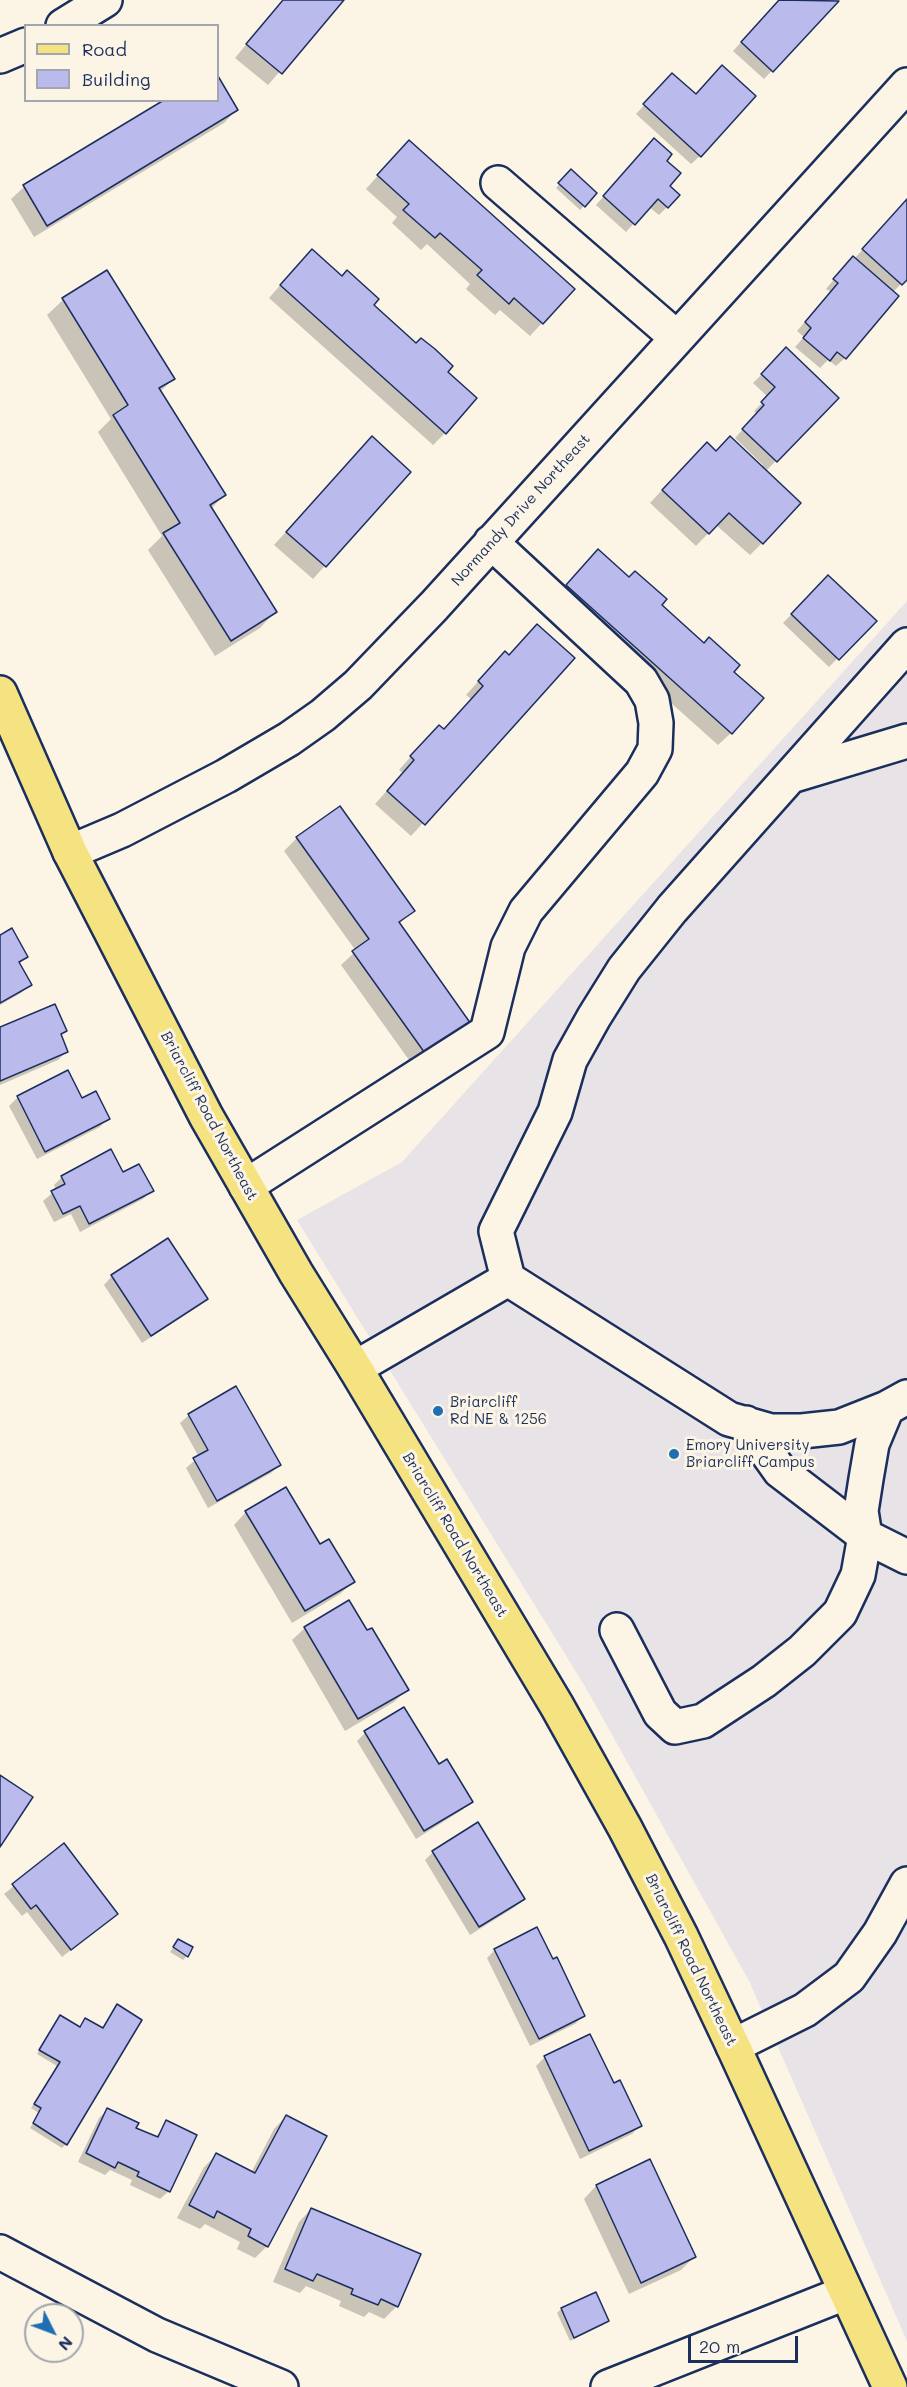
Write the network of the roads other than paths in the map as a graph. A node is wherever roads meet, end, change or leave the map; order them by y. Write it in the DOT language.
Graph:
graph roads {
  1 [pos="105,0"];
  2 [pos="66,24"];
  3 [pos="24,46"];
  4 [pos="0,57"];
  5 [pos="907,85"];
  6 [pos="498,183"];
  7 [pos="676,337"];
  8 [pos="491,542"];
  9 [pos="907,645"];
  10 [pos="0,693"];
  11 [pos="907,741"];
  12 [pos="790,776"];
  13 [pos="70,852"];
  14 [pos="246,1185"];
  15 [pos="508,1279"];
  16 [pos="356,1368"];
  17 [pos="897,1403"];
  18 [pos="746,1424"];
  19 [pos="865,1536"];
  20 [pos="907,1557"];
  21 [pos="617,1630"];
  22 [pos="907,1884"];
  23 [pos="734,2046"];
  24 [pos="0,2252"];
  25 [pos="845,2293"];
  26 [pos="281,2387"];
  27 [pos="608,2387"];
  28 [pos="890,2387"];
  1 -- 2 [label="street"];
  3 -- 4 [label="street"];
  5 -- 7 [label="street, Normandy Drive Northeast"];
  6 -- 7 [label="street"];
  7 -- 8 [label="street, Normandy Drive Northeast"];
  8 -- 13 [label="street, Normandy Drive Northeast"];
  8 -- 14 [label="street"];
  9 -- 12 [label="street"];
  10 -- 13 [label="main road, Briarcliff Road Northeast"];
  11 -- 12 [label="street"];
  12 -- 15 [label="street"];
  13 -- 14 [label="main road, Briarcliff Road Northeast"];
  14 -- 16 [label="main road, Briarcliff Road Northeast"];
  15 -- 16 [label="street"];
  15 -- 18 [label="street"];
  16 -- 23 [label="main road, Briarcliff Road Northeast"];
  17 -- 18 [label="street"];
  17 -- 19 [label="street"];
  18 -- 19 [label="street"];
  19 -- 20 [label="street"];
  19 -- 21 [label="street"];
  22 -- 23 [label="street"];
  23 -- 25 [label="main road, Briarcliff Road Northeast"];
  24 -- 26 [label="street"];
  25 -- 27 [label="street"];
  25 -- 28 [label="main road, Briarcliff Road Northeast"];
}
